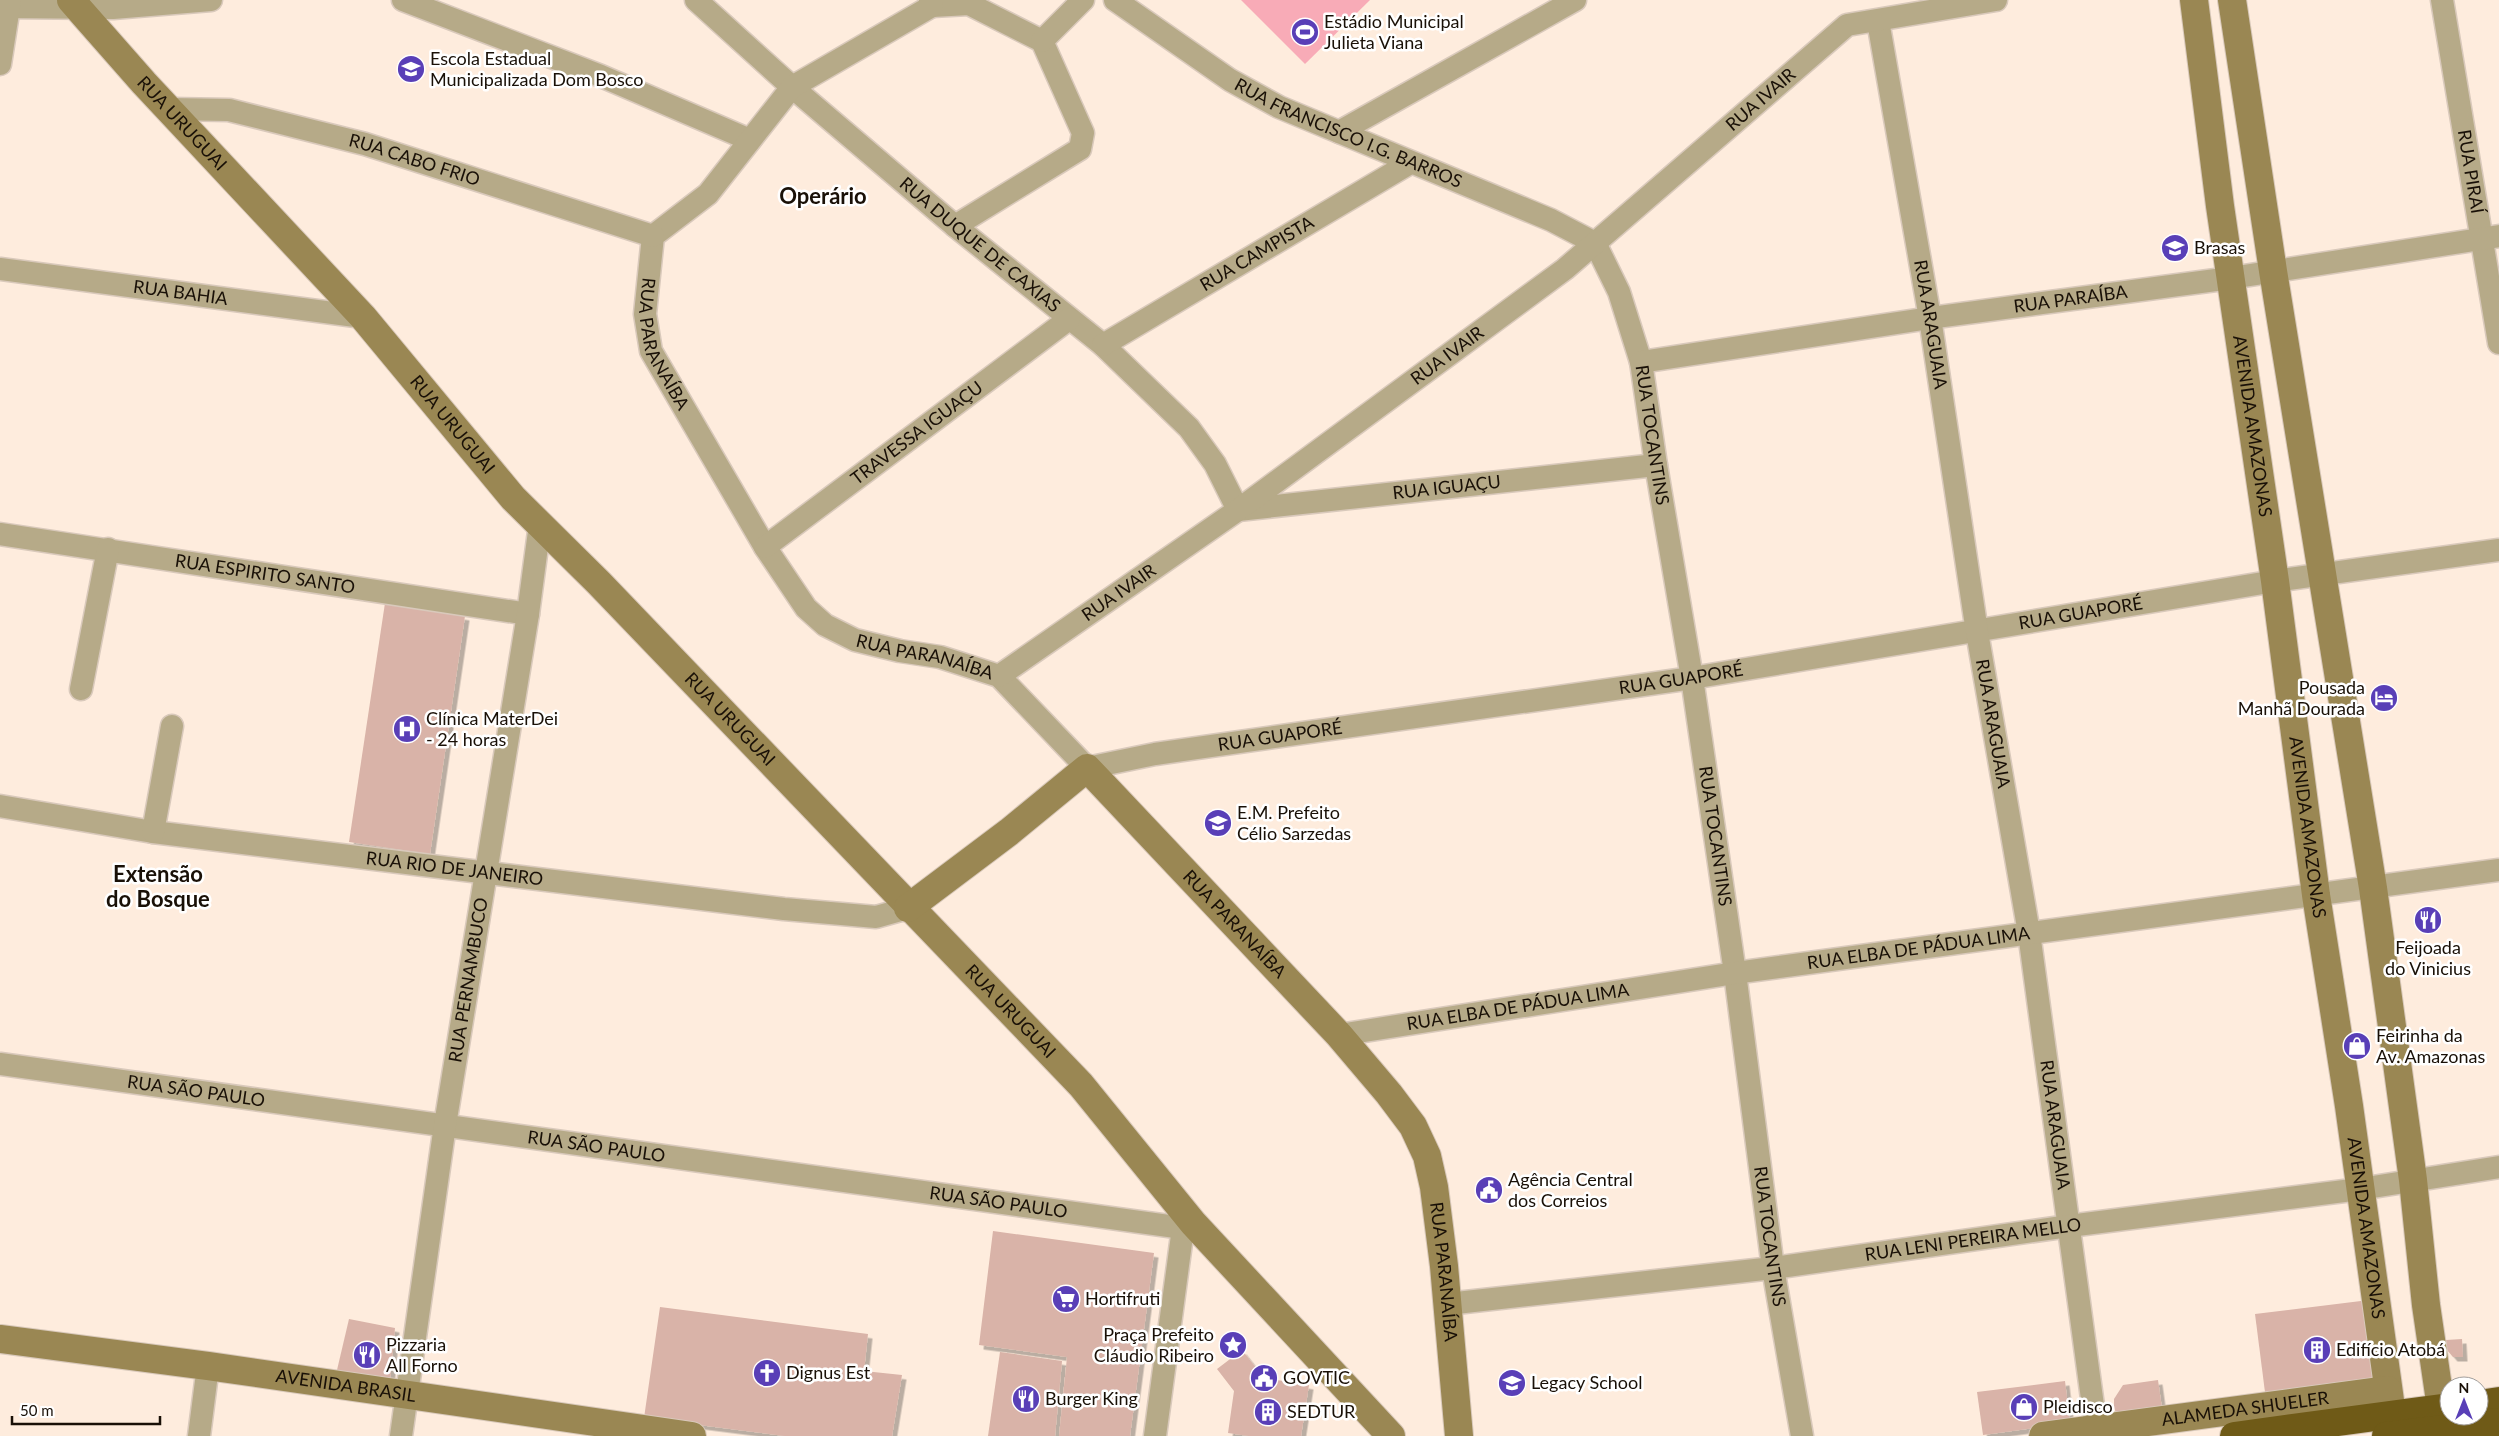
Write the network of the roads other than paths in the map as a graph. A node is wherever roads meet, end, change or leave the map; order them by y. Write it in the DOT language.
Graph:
graph roads {
  1 [pos="211,0"];
  2 [pos="403,0"];
  3 [pos="696,0"];
  4 [pos="1083,0"];
  5 [pos="1115,0"];
  6 [pos="1574,0"];
  7 [pos="1996,0"];
  8 [pos="2194,0"];
  9 [pos="2232,0"];
  10 [pos="2442,0"];
  11 [pos="74,3"];
  12 [pos="931,3"];
  13 [pos="6,5"];
  14 [pos="1878,21"];
  15 [pos="1042,41"];
  16 [pos="0,64"];
  17 [pos="792,87"];
  18 [pos="170,109"];
  19 [pos="1339,132"];
  20 [pos="750,140"];
  21 [pos="1410,163"];
  22 [pos="955,226"];
  23 [pos="653,236"];
  24 [pos="2491,237"];
  25 [pos="1595,243"];
  26 [pos="0,269"];
  27 [pos="2273,271"];
  28 [pos="2232,278"];
  29 [pos="363,317"];
  30 [pos="1930,318"];
  31 [pos="1069,319"];
  32 [pos="2499,343"];
  33 [pos="1103,345"];
  34 [pos="1641,362"];
  35 [pos="1656,465"];
  36 [pos="1238,510"];
  37 [pos="540,524"];
  38 [pos="0,534"];
  39 [pos="765,547"];
  40 [pos="108,549"];
  41 [pos="2499,550"];
  42 [pos="2322,574"];
  43 [pos="2275,581"];
  44 [pos="528,614"];
  45 [pos="1977,632"];
  46 [pos="999,676"];
  47 [pos="1692,678"];
  48 [pos="81,689"];
  49 [pos="172,726"];
  50 [pos="1087,768"];
  51 [pos="0,806"];
  52 [pos="153,832"];
  53 [pos="2499,870"];
  54 [pos="486,874"];
  55 [pos="2374,888"];
  56 [pos="2316,895"];
  57 [pos="908,908"];
  58 [pos="2029,933"];
  59 [pos="1735,973"];
  60 [pos="1338,1035"];
  61 [pos="0,1064"];
  62 [pos="445,1125"];
  63 [pos="2499,1167"];
  64 [pos="2413,1180"];
  65 [pos="2360,1189"];
  66 [pos="1188,1226"];
  67 [pos="2068,1226"];
  68 [pos="1773,1268"];
  69 [pos="1447,1304"];
  70 [pos="0,1339"];
  71 [pos="208,1366"];
  72 [pos="2439,1376"];
  73 [pos="407,1396"];
  74 [pos="2439,1409"];
  75 [pos="2389,1414"];
  76 [pos="2499,1422"];
  77 [pos="2096,1428"];
  78 [pos="199,1436"];
  79 [pos="401,1436"];
  80 [pos="692,1436"];
  81 [pos="1155,1436"];
  82 [pos="1391,1436"];
  83 [pos="1459,1436"];
  84 [pos="1802,1436"];
  85 [pos="2043,1436"];
  86 [pos="2234,1436"];
  1 -- 11 [label="street"];
  2 -- 20 [label="street"];
  3 -- 17 [label="street, RUA DUQUE DE CAXIAS"];
  4 -- 15 [label="street"];
  5 -- 19 [label="street, RUA FRANCISCO I.G. BARROS"];
  6 -- 19 [label="street"];
  7 -- 14 [label="street, RUA IVAIR"];
  8 -- 28 [label="street, AVENIDA AMAZONAS"];
  9 -- 27 [label="street"];
  10 -- 24 [label="street, RUA PIRAÍ"];
  11 -- 13 [label="street"];
  11 -- 18 [label="street, RUA URUGUAI"];
  12 -- 15 [label="street"];
  12 -- 17 [label="street"];
  13 -- 16 [label="street"];
  14 -- 25 [label="street, RUA IVAIR"];
  14 -- 30 [label="street, RUA ARAGUAIA"];
  15 -- 22 [label="street"];
  17 -- 20 [label="street"];
  17 -- 22 [label="street, RUA DUQUE DE CAXIAS"];
  18 -- 23 [label="street, RUA CABO FRIO"];
  18 -- 29 [label="street, RUA URUGUAI"];
  19 -- 21 [label="street, RUA FRANCISCO I.G. BARROS"];
  20 -- 23 [label="street"];
  21 -- 25 [label="street, RUA FRANCISCO I.G. BARROS"];
  21 -- 33 [label="street, RUA CAMPISTA"];
  22 -- 31 [label="street, RUA DUQUE DE CAXIAS"];
  23 -- 39 [label="street, RUA PARANAÍBA"];
  24 -- 27 [label="street, RUA PARAÍBA"];
  24 -- 32 [label="street, RUA PIRAÍ"];
  25 -- 34 [label="street, RUA TOCANTINS"];
  25 -- 36 [label="street, RUA IVAIR"];
  26 -- 29 [label="street, RUA BAHIA"];
  27 -- 28 [label="street, RUA PARAÍBA"];
  27 -- 42 [label="street"];
  28 -- 30 [label="street, RUA PARAÍBA"];
  28 -- 43 [label="street, AVENIDA AMAZONAS"];
  29 -- 37 [label="street, RUA URUGUAI"];
  30 -- 34 [label="street, RUA PARAÍBA"];
  30 -- 45 [label="street, RUA ARAGUAIA"];
  31 -- 33 [label="street, RUA DUQUE DE CAXIAS"];
  31 -- 39 [label="street, TRAVESSA IGUAÇU"];
  33 -- 36 [label="street, RUA DUQUE DE CAXIAS"];
  34 -- 35 [label="street, RUA TOCANTINS"];
  35 -- 36 [label="street, RUA IGUAÇU"];
  35 -- 47 [label="street, RUA TOCANTINS"];
  36 -- 46 [label="street, RUA IVAIR"];
  37 -- 44 [label="street, RUA PERNAMBUCO"];
  37 -- 57 [label="street, RUA URUGUAI"];
  38 -- 40 [label="street, RUA ESPIRITO SANTO"];
  39 -- 46 [label="street, RUA PARANAÍBA"];
  40 -- 44 [label="street, RUA ESPIRITO SANTO"];
  40 -- 48 [label="street"];
  41 -- 42 [label="street, RUA GUAPORÉ"];
  42 -- 43 [label="street, RUA GUAPORÉ"];
  42 -- 55 [label="street"];
  43 -- 45 [label="street, RUA GUAPORÉ"];
  43 -- 56 [label="street, AVENIDA AMAZONAS"];
  44 -- 54 [label="street, RUA PERNAMBUCO"];
  45 -- 47 [label="street, RUA GUAPORÉ"];
  45 -- 58 [label="street, RUA ARAGUAIA"];
  46 -- 50 [label="street, RUA PARANAÍBA"];
  47 -- 50 [label="street, RUA GUAPORÉ"];
  47 -- 59 [label="street, RUA TOCANTINS"];
  49 -- 52 [label="street"];
  50 -- 57 [label="street, RUA GUAPORÉ"];
  50 -- 60 [label="street, RUA PARANAÍBA"];
  51 -- 52 [label="street, RUA RIO DE JANEIRO"];
  52 -- 54 [label="street, RUA RIO DE JANEIRO"];
  53 -- 55 [label="street, RUA ELBA DE PÁDUA LIMA"];
  54 -- 57 [label="street, RUA RIO DE JANEIRO"];
  54 -- 62 [label="street, RUA PERNAMBUCO"];
  55 -- 56 [label="street, RUA ELBA DE PÁDUA LIMA"];
  55 -- 64 [label="street"];
  56 -- 58 [label="street, RUA ELBA DE PÁDUA LIMA"];
  56 -- 65 [label="street, AVENIDA AMAZONAS"];
  57 -- 66 [label="street, RUA URUGUAI"];
  58 -- 59 [label="street, RUA ELBA DE PÁDUA LIMA"];
  58 -- 67 [label="street, RUA ARAGUAIA"];
  59 -- 60 [label="street, RUA ELBA DE PÁDUA LIMA"];
  59 -- 68 [label="street, RUA TOCANTINS"];
  60 -- 69 [label="street, RUA PARANAÍBA"];
  61 -- 62 [label="street, RUA SÃO PAULO"];
  62 -- 66 [label="street, RUA SÃO PAULO"];
  62 -- 73 [label="street, RUA PERNAMBUCO"];
  63 -- 64 [label="street, RUA LENI PEREIRA MELLO"];
  64 -- 65 [label="street, RUA LENI PEREIRA MELLO"];
  64 -- 72 [label="street"];
  65 -- 67 [label="street, RUA LENI PEREIRA MELLO"];
  65 -- 75 [label="street, AVENIDA AMAZONAS"];
  66 -- 81 [label="street"];
  66 -- 82 [label="street, RUA URUGUAI"];
  67 -- 68 [label="street, RUA LENI PEREIRA MELLO"];
  67 -- 77 [label="street, RUA ARAGUAIA"];
  68 -- 69 [label="street, RUA LENI PEREIRA MELLO"];
  68 -- 84 [label="street, RUA TOCANTINS"];
  69 -- 83 [label="street, RUA PARANAÍBA"];
  70 -- 71 [label="street, AVENIDA BRASIL"];
  71 -- 73 [label="street, AVENIDA BRASIL"];
  71 -- 78 [label="street"];
  73 -- 79 [label="street, RUA PERNAMBUCO"];
  73 -- 80 [label="street, AVENIDA BRASIL"];
  74 -- 75 [label="highway"];
  75 -- 76 [label="highway"];
  75 -- 77 [label="street, ALAMEDA SHUELER"];
  75 -- 86 [label="highway"];
  77 -- 85 [label="street, ALAMEDA SHUELER"];
}
